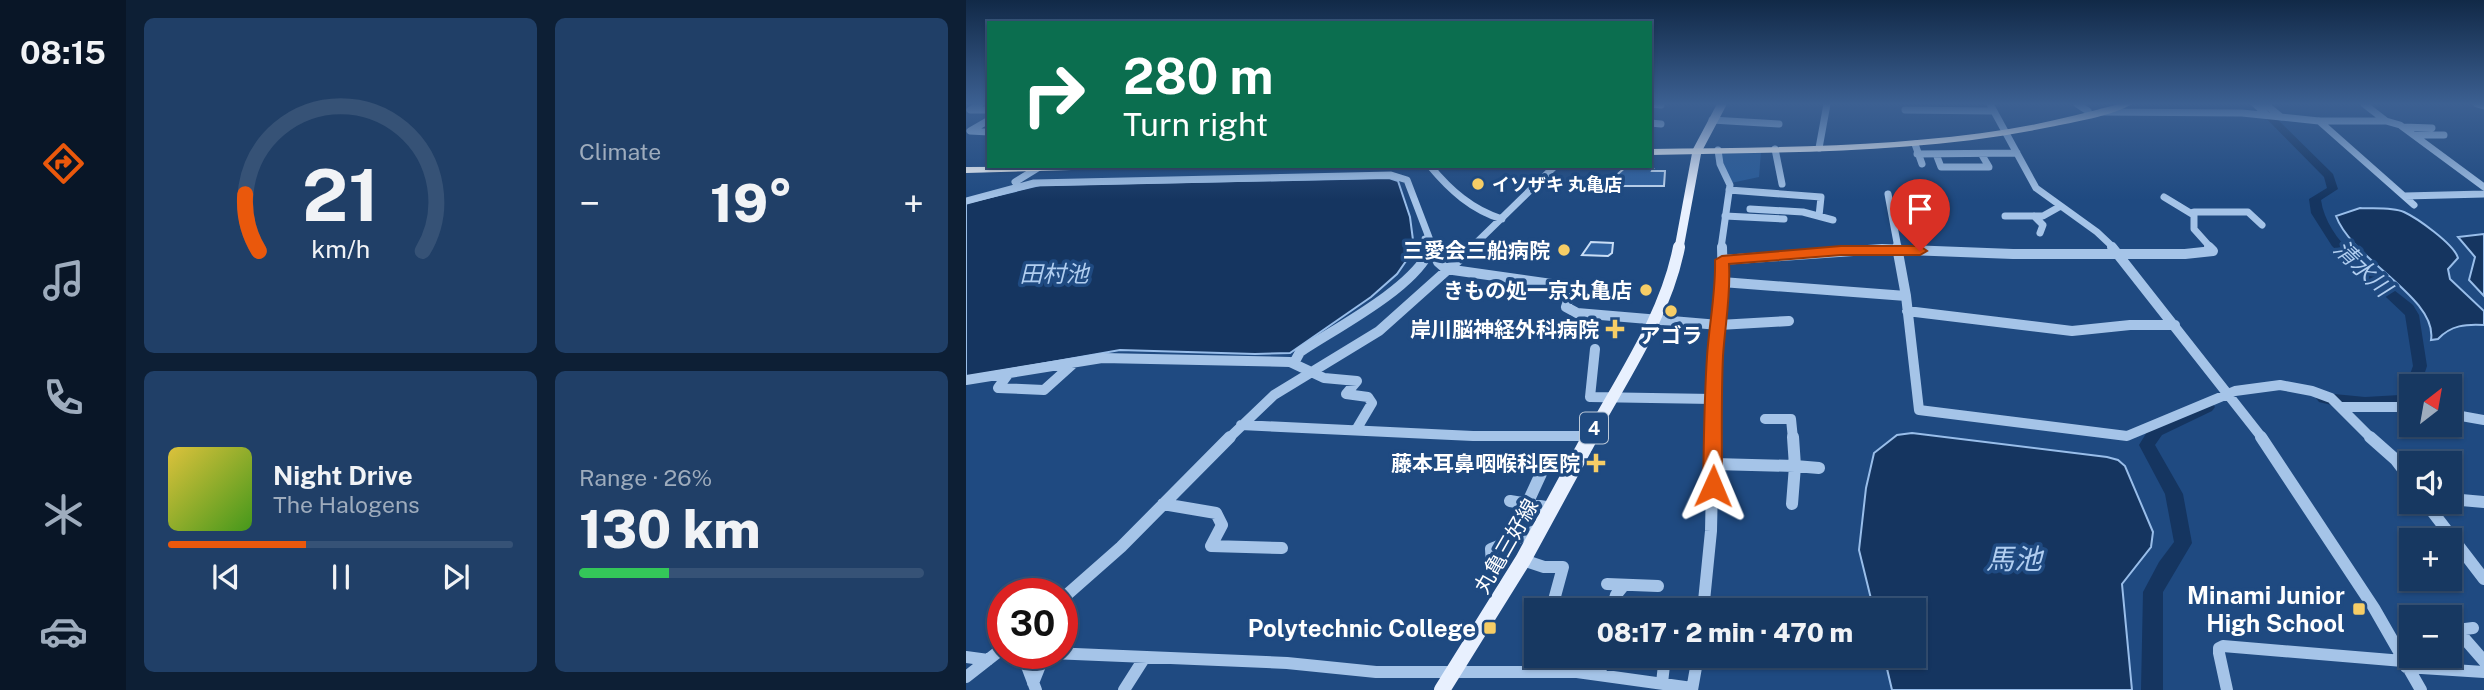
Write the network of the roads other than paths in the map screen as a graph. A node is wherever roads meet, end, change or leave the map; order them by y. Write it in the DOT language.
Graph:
graph roads {
  1 [pos="1704,136"];
  2 [pos="1822,136"];
  3 [pos="1946,136"];
  4 [pos="1978,136"];
  5 [pos="2006,136"];
  6 [pos="2336,136"];
  7 [pos="2415,136"];
  8 [pos="1820,146"];
  9 [pos="1698,149"];
  10 [pos="1775,149"];
  11 [pos="1916,149"];
  12 [pos="1652,150"];
  13 [pos="1718,150"];
  14 [pos="2017,153"];
  15 [pos="1936,154"];
  16 [pos="1982,155"];
  17 [pos="1922,164"];
  18 [pos="987,165"];
  19 [pos="966,168"];
  20 [pos="987,168"];
  21 [pos="1038,168"];
  22 [pos="1432,168"];
  23 [pos="1553,168"];
  24 [pos="1782,184"];
  25 [pos="2484,187"];
  26 [pos="1729,190"];
  27 [pos="1754,192"];
  28 [pos="1888,194"];
  29 [pos="2484,194"];
  30 [pos="2404,196"];
  31 [pos="2164,197"];
  32 [pos="966,200"];
  33 [pos="2414,205"];
  34 [pos="2059,207"];
  35 [pos="2015,208"];
  36 [pos="1748,213"];
  37 [pos="2192,215"];
  38 [pos="1725,216"];
  39 [pos="1819,216"];
  40 [pos="2005,216"];
  41 [pos="2034,216"];
  42 [pos="2019,218"];
  43 [pos="1502,219"];
  44 [pos="1784,219"];
  45 [pos="1833,220"];
  46 [pos="1423,225"];
  47 [pos="2262,225"];
  48 [pos="2040,233"];
  49 [pos="1899,250"];
  50 [pos="2122,255"];
  51 [pos="1722,260"];
  52 [pos="1446,269"];
  53 [pos="1722,282"];
  54 [pos="1906,296"];
  55 [pos="1907,311"];
  56 [pos="1653,321"];
  57 [pos="1789,321"];
  58 [pos="1719,325"];
  59 [pos="2175,325"];
  60 [pos="1595,349"];
  61 [pos="1300,352"];
  62 [pos="1102,358"];
  63 [pos="1074,363"];
  64 [pos="1294,363"];
  65 [pos="1310,372"];
  66 [pos="1009,373"];
  67 [pos="971,379"];
  68 [pos="966,387"];
  69 [pos="2229,393"];
  70 [pos="1610,398"];
  71 [pos="1713,399"];
  72 [pos="2337,402"];
  73 [pos="2399,406"];
  74 [pos="2462,416"];
  75 [pos="1765,419"];
  76 [pos="2484,420"];
  77 [pos="1241,425"];
  78 [pos="1356,430"];
  79 [pos="1589,436"];
  80 [pos="1714,464"];
  81 [pos="2399,464"];
  82 [pos="1795,466"];
  83 [pos="1544,467"];
  84 [pos="1819,468"];
  85 [pos="2462,500"];
  86 [pos="1510,501"];
  87 [pos="2484,502"];
  88 [pos="1163,504"];
  89 [pos="1527,504"];
  90 [pos="1792,504"];
  91 [pos="1552,508"];
  92 [pos="2434,514"];
  93 [pos="1541,529"];
  94 [pos="1282,548"];
  95 [pos="1523,560"];
  96 [pos="1492,565"];
  97 [pos="2484,579"];
  98 [pos="1078,584"];
  99 [pos="1607,584"];
  100 [pos="1624,585"];
  101 [pos="1658,586"];
  102 [pos="1558,598"];
  103 [pos="1615,598"];
  104 [pos="1704,598"];
  105 [pos="2473,628"];
  106 [pos="1078,654"];
  107 [pos="2399,654"];
  108 [pos="966,657"];
  109 [pos="1145,657"];
  110 [pos="987,660"];
  111 [pos="987,661"];
  112 [pos="2484,661"];
  113 [pos="2399,663"];
  114 [pos="1601,668"];
  115 [pos="1664,668"];
  116 [pos="1696,668"];
  117 [pos="2407,668"];
  118 [pos="2444,668"];
  119 [pos="1028,669"];
  120 [pos="1040,669"];
  121 [pos="2484,672"];
  122 [pos="1453,673"];
  123 [pos="1600,674"];
  124 [pos="966,677"];
  125 [pos="1662,683"];
  126 [pos="1035,687"];
  127 [pos="1692,689"];
  128 [pos="1124,690"];
  129 [pos="1442,690"];
  130 [pos="2227,690"];
  131 [pos="2420,690"];
  1 -- 9 [label="main road, 丸亀三好線"];
  2 -- 8 [label="street"];
  3 -- 8 [label="highway"];
  4 -- 11 [label="highway"];
  5 -- 14 [label="street"];
  6 -- 30 [label="street"];
  7 -- 25 [label="street"];
  8 -- 9 [label="highway"];
  8 -- 10 [label="highway"];
  8 -- 11 [label="highway"];
  9 -- 12 [label="highway"];
  9 -- 13 [label="highway"];
  9 -- 56 [label="main road, 丸亀三好線 / 4"];
  10 -- 13 [label="highway"];
  10 -- 24 [label="street"];
  11 -- 15 [label="street"];
  11 -- 17 [label="street"];
  13 -- 26 [label="street"];
  14 -- 16 [label="street"];
  14 -- 34 [label="street"];
  15 -- 16 [label="street"];
  15 -- 16 [label="street"];
  18 -- 19 [label="highway"];
  19 -- 20 [label="highway"];
  21 -- 32 [label="street"];
  22 -- 43 [label="street"];
  23 -- 43 [label="street"];
  26 -- 27 [label="street"];
  26 -- 38 [label="street"];
  27 -- 36 [label="street"];
  27 -- 39 [label="street"];
  28 -- 49 [label="street"];
  29 -- 30 [label="street"];
  30 -- 33 [label="street"];
  31 -- 37 [label="street"];
  32 -- 46 [label="street"];
  34 -- 41 [label="street"];
  34 -- 50 [label="street"];
  35 -- 42 [label="street"];
  36 -- 38 [label="street"];
  36 -- 39 [label="street"];
  36 -- 44 [label="street"];
  37 -- 47 [label="street"];
  37 -- 50 [label="street"];
  38 -- 51 [label="street"];
  39 -- 45 [label="street"];
  40 -- 42 [label="street"];
  41 -- 42 [label="street"];
  41 -- 48 [label="street"];
  43 -- 52 [label="street"];
  46 -- 52 [label="street"];
  46 -- 61 [label="street"];
  49 -- 50 [label="street"];
  49 -- 51 [label="street"];
  49 -- 54 [label="street"];
  50 -- 59 [label="street"];
  51 -- 53 [label="street"];
  52 -- 56 [label="street"];
  52 -- 65 [label="street"];
  53 -- 54 [label="street"];
  53 -- 58 [label="street"];
  54 -- 55 [label="street"];
  55 -- 59 [label="street"];
  55 -- 69 [label="street"];
  56 -- 58 [label="street"];
  56 -- 70 [label="main road, 丸亀三好線 / 4"];
  57 -- 58 [label="street"];
  58 -- 71 [label="street"];
  59 -- 69 [label="street"];
  60 -- 70 [label="street"];
  61 -- 62 [label="street"];
  61 -- 64 [label="street"];
  62 -- 63 [label="street"];
  62 -- 64 [label="street"];
  63 -- 66 [label="street"];
  63 -- 66 [label="street"];
  64 -- 65 [label="street"];
  65 -- 77 [label="street"];
  65 -- 78 [label="street"];
  66 -- 67 [label="street"];
  67 -- 68 [label="street"];
  69 -- 72 [label="street"];
  69 -- 107 [label="street"];
  70 -- 71 [label="street"];
  70 -- 79 [label="main road, 丸亀三好線 / 4"];
  71 -- 80 [label="street"];
  72 -- 73 [label="street"];
  72 -- 81 [label="street"];
  74 -- 76 [label="street"];
  75 -- 82 [label="street"];
  77 -- 78 [label="street"];
  77 -- 88 [label="street"];
  78 -- 79 [label="street"];
  79 -- 91 [label="main road, 丸亀三好線 / 4"];
  80 -- 82 [label="street"];
  80 -- 104 [label="street"];
  82 -- 84 [label="street"];
  82 -- 90 [label="street"];
  83 -- 89 [label="street"];
  85 -- 87 [label="street"];
  86 -- 89 [label="street"];
  88 -- 94 [label="street"];
  88 -- 98 [label="street"];
  89 -- 91 [label="street"];
  91 -- 93 [label="main road, 丸亀三好線 / 4"];
  92 -- 97 [label="street"];
  93 -- 95 [label="main road, 丸亀三好線 / 4"];
  93 -- 96 [label="street"];
  95 -- 102 [label="street"];
  95 -- 122 [label="main road, 丸亀三好線 / 4"];
  99 -- 100 [label="street"];
  100 -- 101 [label="street"];
  100 -- 103 [label="street"];
  105 -- 112 [label="street"];
  106 -- 109 [label="street"];
  108 -- 110 [label="street"];
  109 -- 122 [label="street"];
  109 -- 128 [label="street"];
  111 -- 124 [label="street"];
  113 -- 130 [label="street"];
  114 -- 123 [label="street"];
  115 -- 125 [label="street"];
  116 -- 127 [label="street"];
  117 -- 131 [label="street"];
  118 -- 121 [label="street"];
  119 -- 126 [label="street"];
  120 -- 126 [label="street"];
  122 -- 123 [label="street"];
  122 -- 129 [label="main road, 丸亀三好線 / 4"];
  123 -- 125 [label="street"];
  125 -- 127 [label="street"];
}
